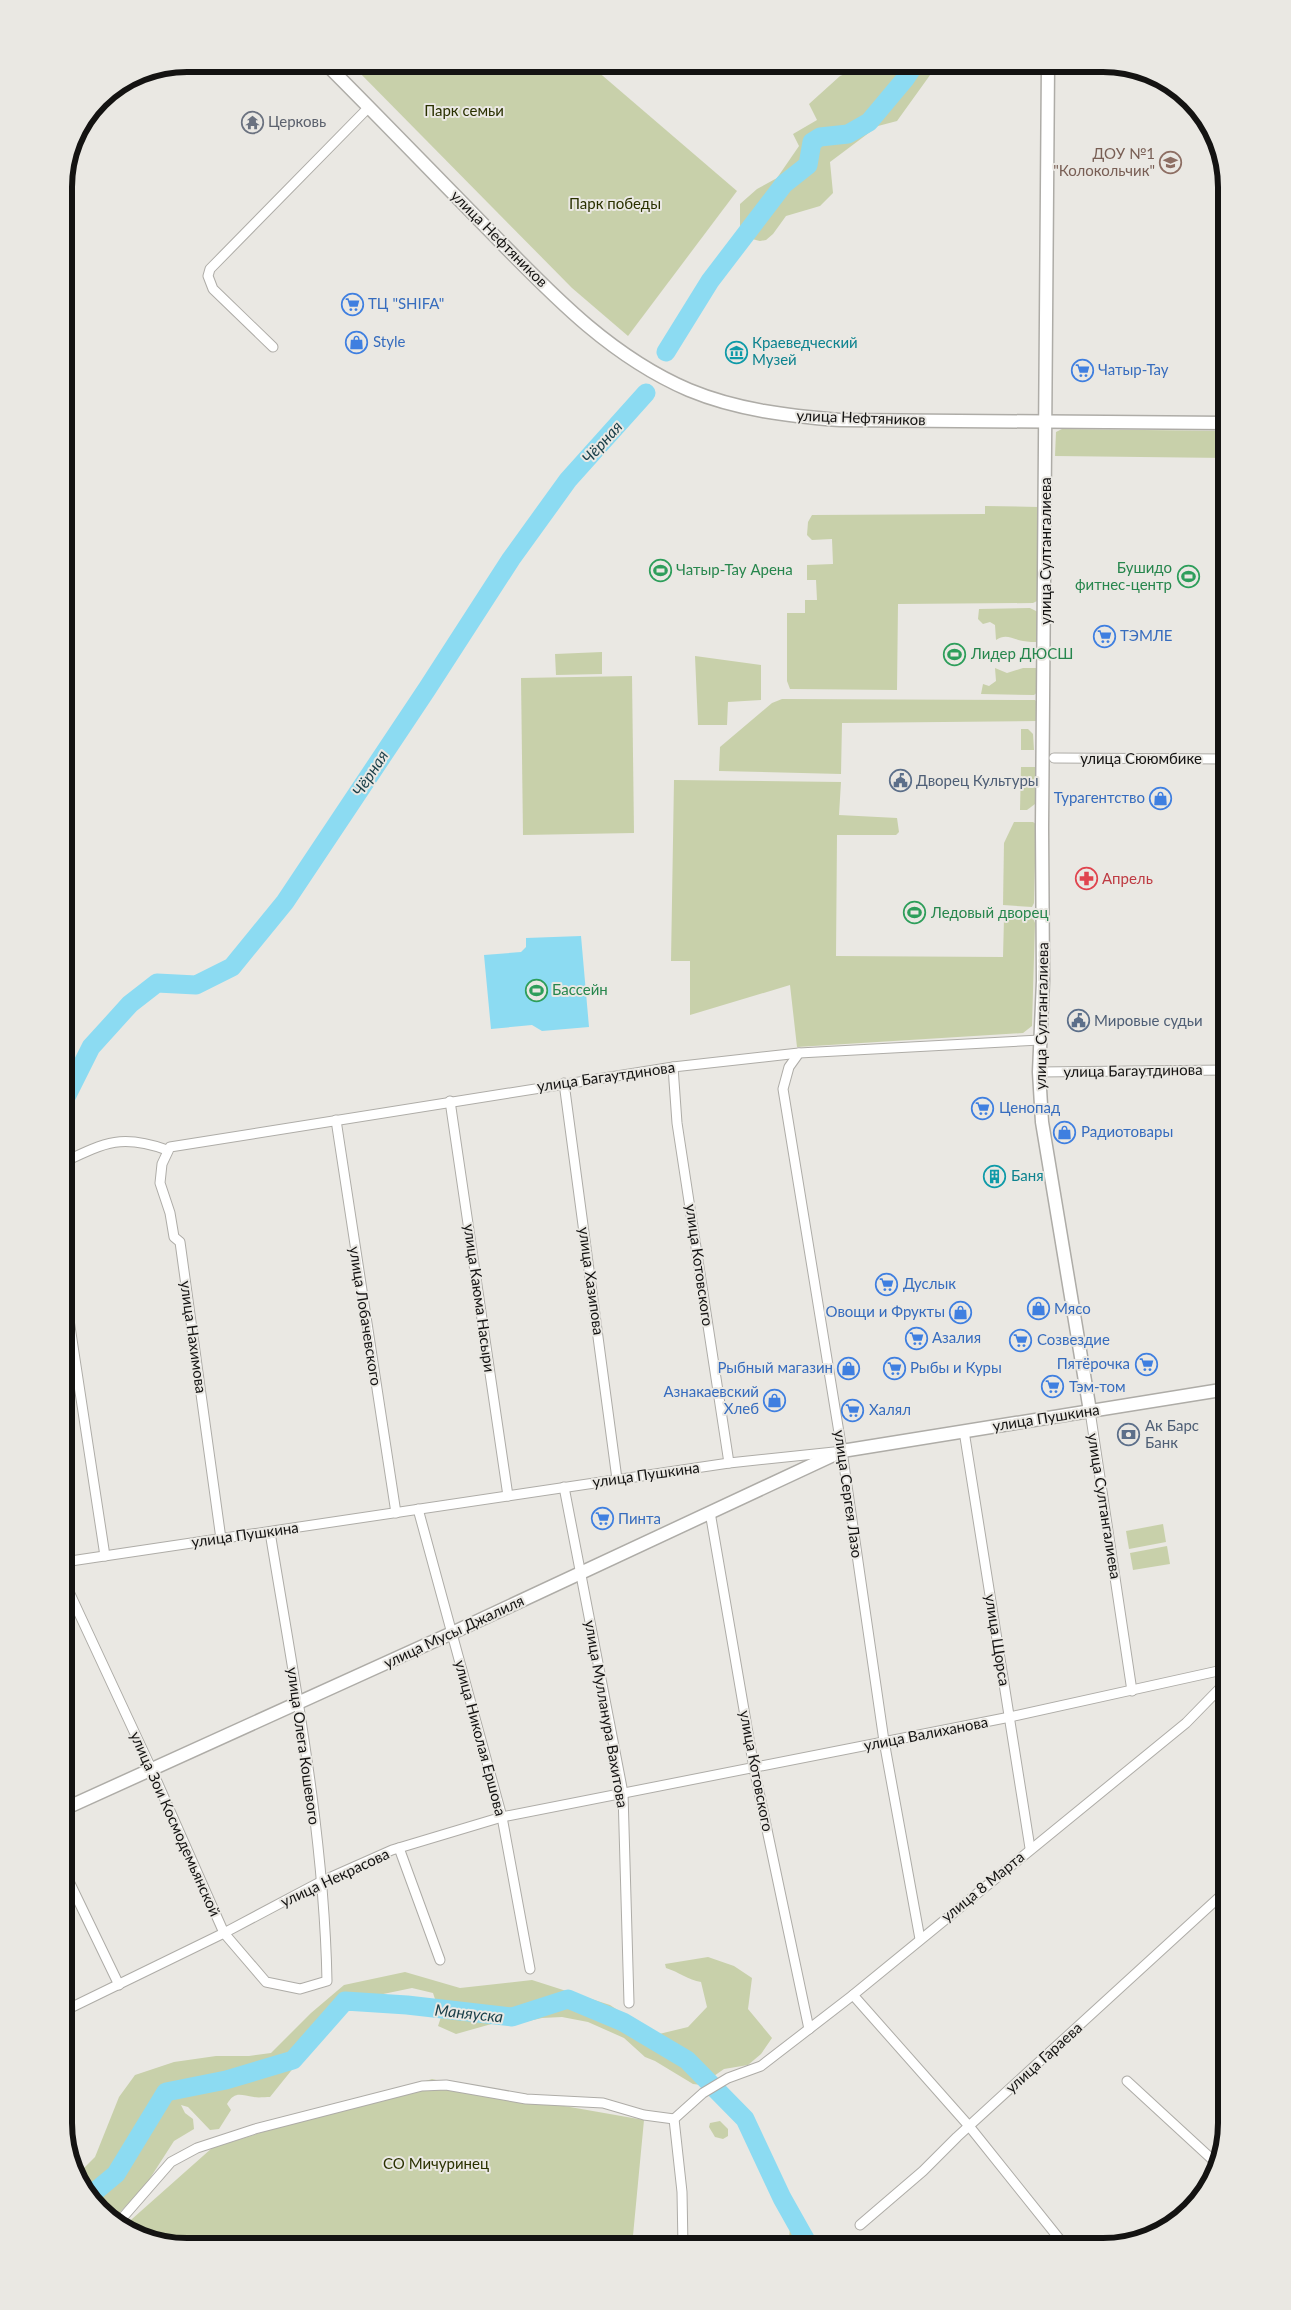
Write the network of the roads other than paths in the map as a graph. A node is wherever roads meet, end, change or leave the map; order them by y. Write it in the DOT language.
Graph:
graph roads {
  1 [pos="335,73"];
  2 [pos="1048,73"];
  3 [pos="369,107"];
  4 [pos="273,347"];
  5 [pos="1047,421"];
  6 [pos="1218,423"];
  7 [pos="1054,758"];
  8 [pos="1218,760"];
  9 [pos="1040,1040"];
  10 [pos="799,1053"];
  11 [pos="673,1067"];
  12 [pos="1218,1070"];
  13 [pos="1039,1072"];
  14 [pos="564,1083"];
  15 [pos="450,1101"];
  16 [pos="336,1120"];
  17 [pos="171,1148"];
  18 [pos="72,1158"];
  19 [pos="72,1343"];
  20 [pos="1218,1390"];
  21 [pos="1090,1411"];
  22 [pos="964,1431"];
  23 [pos="842,1451"];
  24 [pos="729,1463"];
  25 [pos="617,1479"];
  26 [pos="564,1487"];
  27 [pos="508,1496"];
  28 [pos="418,1509"];
  29 [pos="710,1512"];
  30 [pos="396,1513"];
  31 [pos="270,1532"];
  32 [pos="221,1539"];
  33 [pos="104,1556"];
  34 [pos="72,1561"];
  35 [pos="581,1573"];
  36 [pos="72,1599"];
  37 [pos="452,1633"];
  38 [pos="1218,1671"];
  39 [pos="1218,1690"];
  40 [pos="1132,1691"];
  41 [pos="298,1702"];
  42 [pos="1010,1718"];
  43 [pos="884,1741"];
  44 [pos="151,1768"];
  45 [pos="754,1768"];
  46 [pos="623,1793"];
  47 [pos="72,1805"];
  48 [pos="502,1817"];
  49 [pos="399,1848"];
  50 [pos="1030,1848"];
  51 [pos="322,1881"];
  52 [pos="72,1888"];
  53 [pos="1218,1898"];
  54 [pos="224,1933"];
  55 [pos="920,1939"];
  56 [pos="440,1960"];
  57 [pos="327,1962"];
  58 [pos="530,1969"];
  59 [pos="119,1985"];
  60 [pos="853,1995"];
  61 [pos="629,2003"];
  62 [pos="72,2007"];
  63 [pos="809,2029"];
  64 [pos="1127,2081"];
  65 [pos="674,2119"];
  66 [pos="969,2126"];
  67 [pos="1213,2160"];
  68 [pos="123,2217"];
  69 [pos="860,2225"];
  70 [pos="683,2238"];
  71 [pos="1059,2238"];
  1 -- 3 [label="street, улица Нефтяников"];
  2 -- 5 [label="street, улица Султангалиева"];
  3 -- 4 [label="street"];
  3 -- 5 [label="street, улица Нефтяников"];
  5 -- 6 [label="street, улица Нефтяников"];
  5 -- 9 [label="street, улица Султангалиева"];
  7 -- 8 [label="street, улица Сююмбике"];
  9 -- 10 [label="street, улица Багаутдинова"];
  9 -- 13 [label="street, улица Султангалиева"];
  10 -- 11 [label="street, улица Багаутдинова"];
  10 -- 23 [label="street, улица Сергея Лазо"];
  11 -- 14 [label="street, улица Багаутдинова"];
  11 -- 24 [label="street, улица Котовского"];
  12 -- 13 [label="street, улица Багаутдинова"];
  13 -- 21 [label="street, улица Султангалиева"];
  14 -- 15 [label="street, улица Багаутдинова"];
  14 -- 25 [label="street, улица Хазипова"];
  15 -- 16 [label="street, улица Багаутдинова"];
  15 -- 27 [label="street, улица Каюма Насыри"];
  16 -- 17 [label="street, улица Багаутдинова"];
  16 -- 30 [label="street, улица Лобачевского"];
  17 -- 18 [label="street"];
  17 -- 32 [label="street, улица Нахимова"];
  19 -- 33 [label="street"];
  20 -- 21 [label="street, улица Пушкина"];
  21 -- 22 [label="street, улица Пушкина"];
  21 -- 40 [label="street, улица Султангалиева"];
  22 -- 23 [label="street, улица Пушкина"];
  22 -- 42 [label="street, улица Щорса"];
  23 -- 24 [label="street, улица Пушкина"];
  23 -- 29 [label="street, улица Мусы Джалиля"];
  23 -- 43 [label="street, улица Сергея Лазо"];
  24 -- 25 [label="street, улица Пушкина"];
  25 -- 26 [label="street, улица Пушкина"];
  26 -- 27 [label="street, улица Пушкина"];
  26 -- 35 [label="street, улица Мулланура Вахитова"];
  27 -- 28 [label="street, улица Пушкина"];
  28 -- 30 [label="street, улица Пушкина"];
  28 -- 37 [label="street, улица Николая Ершова"];
  29 -- 35 [label="street, улица Мусы Джалиля"];
  29 -- 45 [label="street, улица Котовского"];
  30 -- 31 [label="street, улица Пушкина"];
  31 -- 32 [label="street, улица Пушкина"];
  31 -- 41 [label="street, улица Олега Кошевого"];
  32 -- 33 [label="street, улица Пушкина"];
  33 -- 34 [label="street, улица Пушкина"];
  35 -- 37 [label="street, улица Мусы Джалиля"];
  35 -- 46 [label="street, улица Мулланура Вахитова"];
  36 -- 44 [label="street, улица Зои Космодемьянской"];
  37 -- 41 [label="street, улица Мусы Джалиля"];
  37 -- 48 [label="street, улица Николая Ершова"];
  38 -- 40 [label="street, улица Валиханова"];
  39 -- 50 [label="street, улица 8 Марта"];
  40 -- 42 [label="street, улица Валиханова"];
  41 -- 44 [label="street, улица Мусы Джалиля"];
  41 -- 51 [label="street, улица Олега Кошевого"];
  42 -- 43 [label="street, улица Валиханова"];
  42 -- 50 [label="street, улица Щорса"];
  43 -- 45 [label="street, улица Валиханова"];
  43 -- 55 [label="street, улица Сергея Лазо"];
  44 -- 47 [label="street, улица Мусы Джалиля"];
  44 -- 54 [label="street, улица Зои Космодемьянской"];
  45 -- 46 [label="street, улица Валиханова"];
  45 -- 63 [label="street, улица Котовского"];
  46 -- 48 [label="street, улица Некрасова"];
  46 -- 61 [label="street, улица Мулланура Вахитова"];
  48 -- 49 [label="street, улица Некрасова"];
  48 -- 58 [label="street, улица Николая Ершова"];
  49 -- 51 [label="street, улица Некрасова"];
  49 -- 56 [label="street"];
  50 -- 55 [label="street, улица 8 Марта"];
  51 -- 54 [label="street, улица Некрасова"];
  51 -- 57 [label="street, улица Олега Кошевого"];
  52 -- 59 [label="street"];
  53 -- 66 [label="street, улица Гараева"];
  54 -- 57 [label="street, улица Зои Космодемьянской"];
  54 -- 59 [label="street, улица Некрасова"];
  55 -- 60 [label="street, улица 8 Марта"];
  59 -- 62 [label="street, улица Некрасова"];
  60 -- 63 [label="street, улица 8 Марта"];
  60 -- 66 [label="street"];
  63 -- 65 [label="street, улица 8 Марта"];
  64 -- 67 [label="street"];
  65 -- 68 [label="street"];
  65 -- 70 [label="street"];
  66 -- 69 [label="street, улица Гараева"];
  66 -- 71 [label="street"];
}
